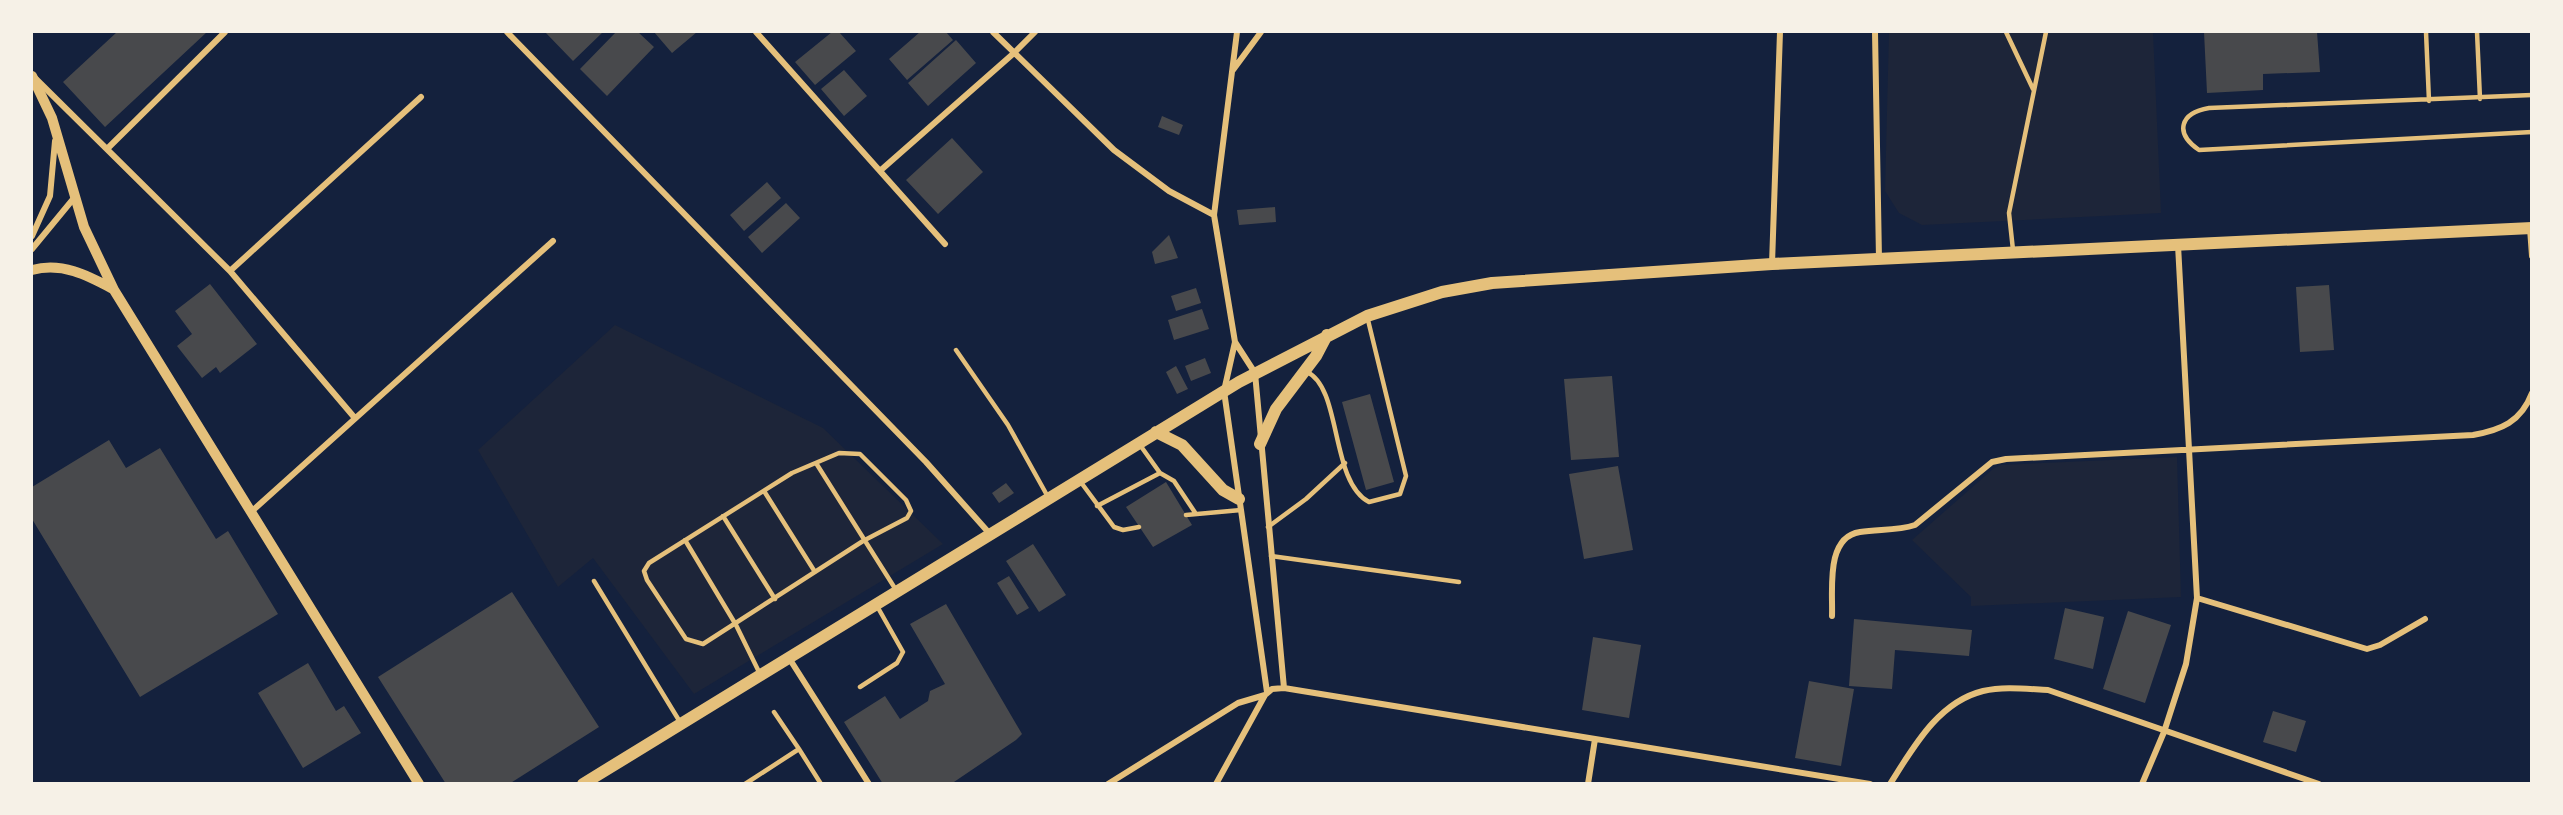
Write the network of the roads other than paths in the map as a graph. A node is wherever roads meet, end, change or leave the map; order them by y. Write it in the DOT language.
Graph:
graph roads {
  1 [pos="225,32"];
  2 [pos="507,32"];
  3 [pos="756,32"];
  4 [pos="993,32"];
  5 [pos="1035,32"];
  6 [pos="1237,32"];
  7 [pos="1261,32"];
  8 [pos="1780,32"];
  9 [pos="1875,32"];
  10 [pos="2006,32"];
  11 [pos="2046,32"];
  12 [pos="2427,32"];
  13 [pos="2477,32"];
  14 [pos="1014,53"];
  15 [pos="1232,71"];
  16 [pos="32,75"];
  17 [pos="2033,89"];
  18 [pos="2532,95"];
  19 [pos="421,97"];
  20 [pos="2480,99"];
  21 [pos="2429,100"];
  22 [pos="56,132"];
  23 [pos="2532,132"];
  24 [pos="108,148"];
  25 [pos="881,170"];
  26 [pos="74,198"];
  27 [pos="1214,215"];
  28 [pos="2531,228"];
  29 [pos="32,236"];
  30 [pos="553,241"];
  31 [pos="945,244"];
  32 [pos="2178,245"];
  33 [pos="32,249"];
  34 [pos="2013,253"];
  35 [pos="2532,256"];
  36 [pos="1879,259"];
  37 [pos="1772,264"];
  38 [pos="32,270"];
  39 [pos="230,271"];
  40 [pos="114,290"];
  41 [pos="1367,316"];
  42 [pos="1327,335"];
  43 [pos="1235,342"];
  44 [pos="956,350"];
  45 [pos="1304,370"];
  46 [pos="1256,373"];
  47 [pos="1224,391"];
  48 [pos="2532,393"];
  49 [pos="354,417"];
  50 [pos="1156,432"];
  51 [pos="1139,443"];
  52 [pos="1260,444"];
  53 [pos="2188,449"];
  54 [pos="816,463"];
  55 [pos="1345,463"];
  56 [pos="1160,473"];
  57 [pos="1078,478"];
  58 [pos="764,491"];
  59 [pos="1048,498"];
  60 [pos="1240,505"];
  61 [pos="1097,506"];
  62 [pos="250,512"];
  63 [pos="1196,514"];
  64 [pos="1186,515"];
  65 [pos="723,516"];
  66 [pos="1268,526"];
  67 [pos="1139,527"];
  68 [pos="990,534"];
  69 [pos="685,540"];
  70 [pos="863,541"];
  71 [pos="1271,556"];
  72 [pos="814,572"];
  73 [pos="594,581"];
  74 [pos="1459,582"];
  75 [pos="898,592"];
  76 [pos="2197,598"];
  77 [pos="775,599"];
  78 [pos="877,606"];
  79 [pos="1832,616"];
  80 [pos="2426,619"];
  81 [pos="735,625"];
  82 [pos="789,657"];
  83 [pos="760,674"];
  84 [pos="860,687"];
  85 [pos="1284,688"];
  86 [pos="1266,693"];
  87 [pos="774,712"];
  88 [pos="680,723"];
  89 [pos="2164,732"];
  90 [pos="1595,738"];
  91 [pos="799,749"];
  92 [pos="419,783"];
  93 [pos="583,783"];
  94 [pos="745,783"];
  95 [pos="821,783"];
  96 [pos="869,783"];
  97 [pos="1108,783"];
  98 [pos="1216,783"];
  99 [pos="1588,783"];
  100 [pos="1870,783"];
  101 [pos="1890,783"];
  102 [pos="2142,783"];
  103 [pos="2319,783"];
  1 -- 24 [label="street"];
  2 -- 68 [label="street"];
  3 -- 25 [label="street"];
  4 -- 14 [label="street"];
  5 -- 14 [label="street"];
  6 -- 15 [label="street"];
  7 -- 15 [label="street"];
  8 -- 37 [label="street"];
  9 -- 36 [label="street"];
  10 -- 17 [label="lane"];
  11 -- 17 [label="lane"];
  12 -- 21 [label="lane"];
  13 -- 20 [label="lane"];
  14 -- 25 [label="street"];
  14 -- 27 [label="street"];
  15 -- 27 [label="street"];
  16 -- 22 [label="street"];
  16 -- 24 [label="street"];
  17 -- 34 [label="lane"];
  18 -- 20 [label="lane"];
  19 -- 39 [label="street"];
  20 -- 21 [label="lane"];
  21 -- 23 [label="lane"];
  22 -- 26 [label="street"];
  22 -- 29 [label="street"];
  24 -- 39 [label="street"];
  25 -- 31 [label="street"];
  26 -- 33 [label="street"];
  26 -- 40 [label="street"];
  27 -- 43 [label="street"];
  28 -- 32 [label="main road"];
  28 -- 35 [label="street"];
  30 -- 49 [label="street"];
  32 -- 34 [label="main road"];
  32 -- 53 [label="street"];
  34 -- 36 [label="main road"];
  36 -- 37 [label="main road"];
  37 -- 41 [label="main road"];
  38 -- 40 [label="street"];
  39 -- 49 [label="street"];
  40 -- 62 [label="street"];
  41 -- 42 [label="main road"];
  41 -- 55 [label="lane"];
  42 -- 45 [label="main road"];
  42 -- 46 [label="main road"];
  43 -- 46 [label="street"];
  43 -- 47 [label="street"];
  44 -- 59 [label="lane"];
  45 -- 52 [label="main road"];
  45 -- 55 [label="lane"];
  46 -- 47 [label="main road"];
  46 -- 52 [label="street"];
  47 -- 50 [label="main road"];
  47 -- 60 [label="street"];
  48 -- 53 [label="street"];
  49 -- 62 [label="street"];
  50 -- 51 [label="main road"];
  50 -- 60 [label="main road"];
  51 -- 56 [label="lane"];
  51 -- 57 [label="main road"];
  52 -- 66 [label="street"];
  53 -- 76 [label="street"];
  53 -- 79 [label="street"];
  54 -- 58 [label="lane"];
  54 -- 70 [label="lane"];
  54 -- 70 [label="lane"];
  55 -- 66 [label="lane"];
  56 -- 61 [label="lane"];
  56 -- 63 [label="lane"];
  57 -- 59 [label="main road"];
  57 -- 61 [label="lane"];
  58 -- 65 [label="lane"];
  58 -- 72 [label="lane"];
  59 -- 68 [label="main road"];
  60 -- 63 [label="lane"];
  60 -- 86 [label="street"];
  61 -- 67 [label="lane"];
  62 -- 92 [label="street"];
  63 -- 64 [label="lane"];
  65 -- 69 [label="lane"];
  65 -- 77 [label="lane"];
  66 -- 71 [label="street"];
  68 -- 75 [label="main road"];
  69 -- 81 [label="lane"];
  69 -- 81 [label="lane"];
  70 -- 72 [label="lane"];
  70 -- 75 [label="lane"];
  71 -- 74 [label="lane"];
  71 -- 85 [label="street"];
  72 -- 77 [label="lane"];
  73 -- 88 [label="lane"];
  75 -- 78 [label="main road"];
  76 -- 80 [label="street"];
  76 -- 89 [label="street"];
  77 -- 81 [label="lane"];
  78 -- 82 [label="main road"];
  78 -- 84 [label="lane"];
  81 -- 83 [label="lane"];
  82 -- 83 [label="main road"];
  82 -- 96 [label="street"];
  83 -- 88 [label="main road"];
  85 -- 86 [label="street"];
  85 -- 90 [label="street"];
  86 -- 97 [label="street"];
  86 -- 98 [label="street"];
  87 -- 91 [label="lane"];
  88 -- 93 [label="main road"];
  89 -- 101 [label="street"];
  89 -- 102 [label="street"];
  89 -- 103 [label="street"];
  90 -- 99 [label="street"];
  90 -- 100 [label="street"];
  91 -- 94 [label="lane"];
  91 -- 95 [label="lane"];
}
